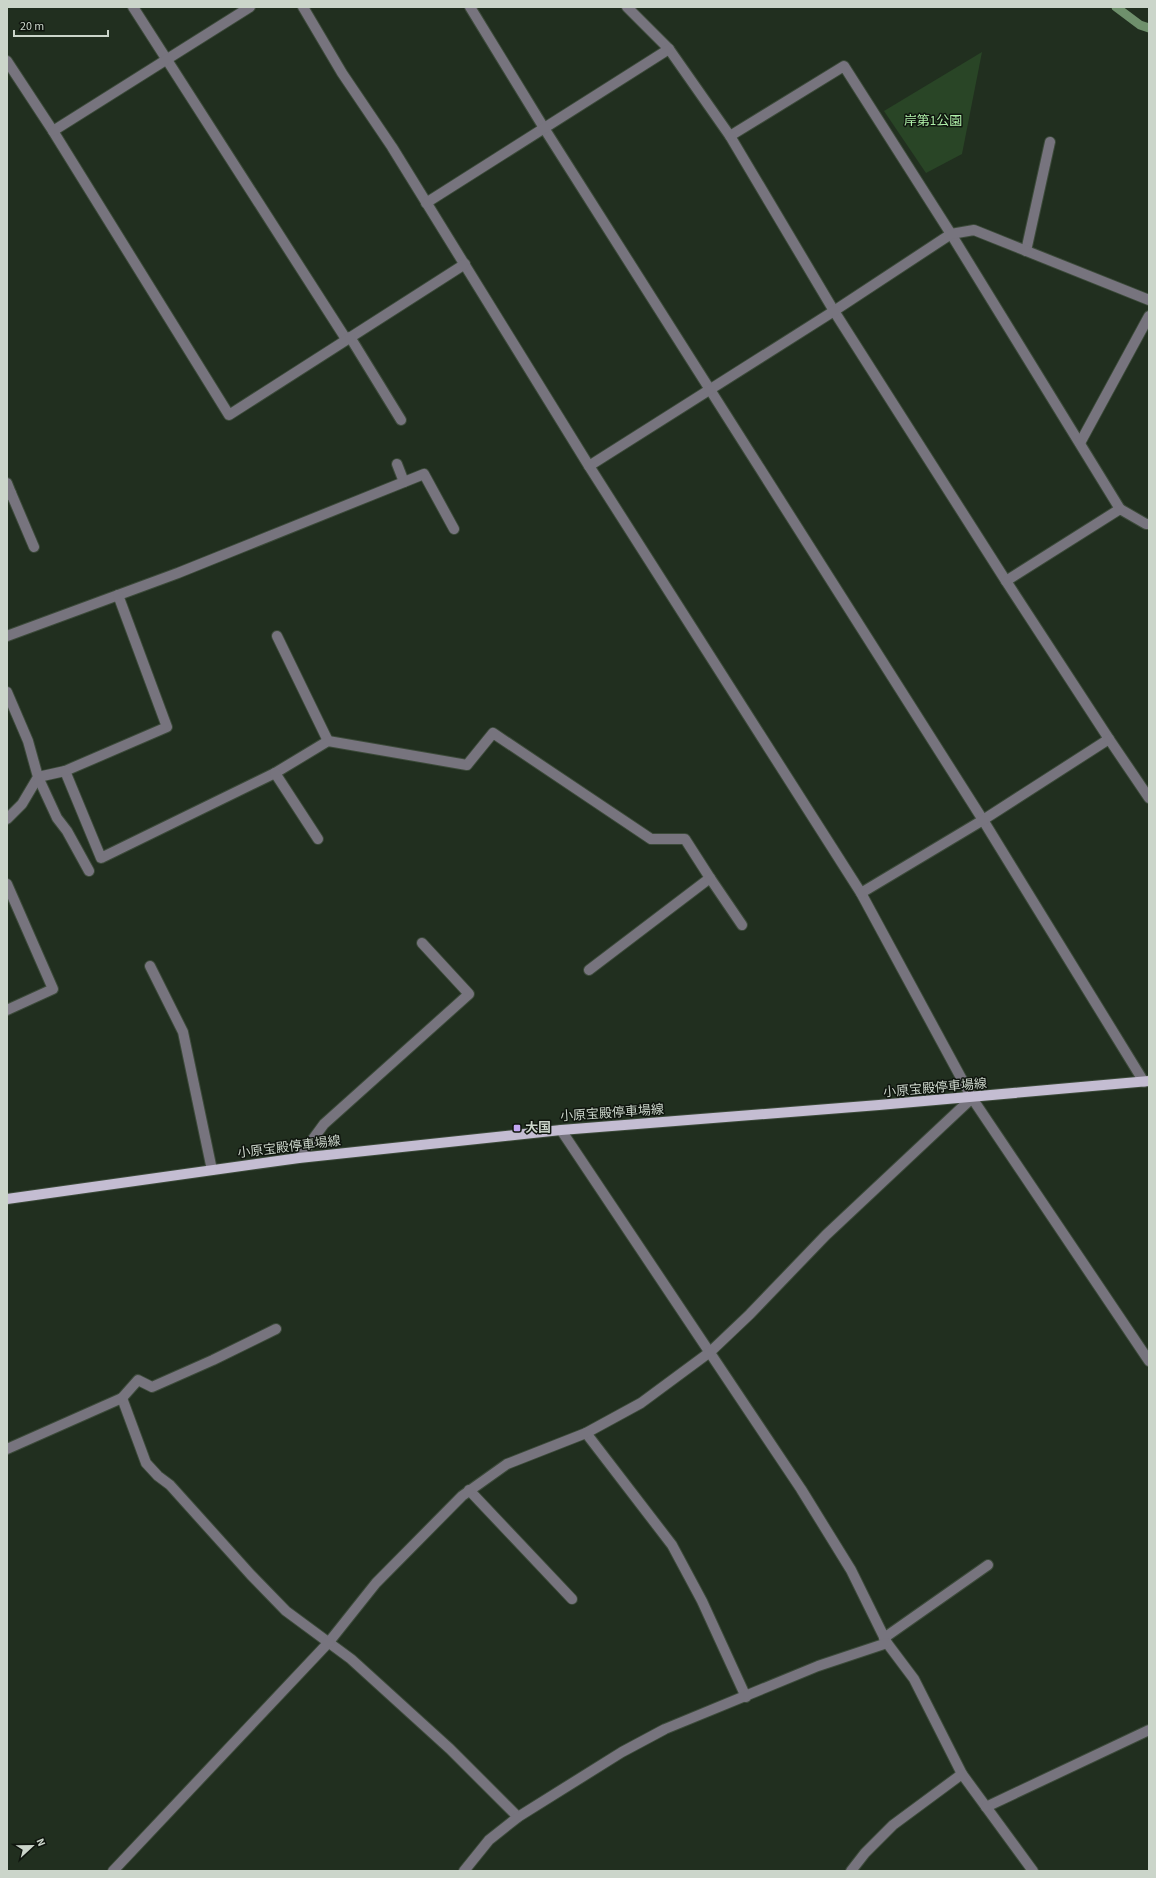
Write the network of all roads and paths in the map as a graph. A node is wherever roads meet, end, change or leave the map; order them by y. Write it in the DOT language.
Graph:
graph roads {
  1 [pos="133,7"];
  2 [pos="250,7"];
  3 [pos="303,7"];
  4 [pos="470,7"];
  5 [pos="626,7"];
  6 [pos="669,50"];
  7 [pos="165,60"];
  8 [pos="7,61"];
  9 [pos="544,128"];
  10 [pos="53,131"];
  11 [pos="730,136"];
  12 [pos="1050,142"];
  13 [pos="426,203"];
  14 [pos="951,234"];
  15 [pos="1026,251"];
  16 [pos="465,264"];
  17 [pos="1149,300"];
  18 [pos="834,311"];
  19 [pos="1149,316"];
  20 [pos="348,338"];
  21 [pos="709,389"];
  22 [pos="401,420"];
  23 [pos="1080,443"];
  24 [pos="397,464"];
  25 [pos="589,466"];
  26 [pos="404,482"];
  27 [pos="7,483"];
  28 [pos="9,494"];
  29 [pos="1120,509"];
  30 [pos="1149,524"];
  31 [pos="454,529"];
  32 [pos="34,547"];
  33 [pos="1006,581"];
  34 [pos="118,595"];
  35 [pos="7,636"];
  36 [pos="277,636"];
  37 [pos="7,692"];
  38 [pos="1109,739"];
  39 [pos="328,741"];
  40 [pos="65,771"];
  41 [pos="275,772"];
  42 [pos="38,777"];
  43 [pos="1149,798"];
  44 [pos="7,819"];
  45 [pos="983,820"];
  46 [pos="318,839"];
  47 [pos="89,871"];
  48 [pos="710,878"];
  49 [pos="7,884"];
  50 [pos="861,893"];
  51 [pos="742,925"];
  52 [pos="422,943"];
  53 [pos="150,966"];
  54 [pos="589,970"];
  55 [pos="7,1010"];
  56 [pos="1146,1081"];
  57 [pos="972,1098"];
  58 [pos="561,1130"];
  59 [pos="299,1158"];
  60 [pos="212,1170"];
  61 [pos="7,1199"];
  62 [pos="276,1330"];
  63 [pos="710,1352"];
  64 [pos="1149,1361"];
  65 [pos="122,1398"];
  66 [pos="586,1433"];
  67 [pos="7,1449"];
  68 [pos="469,1490"];
  69 [pos="988,1565"];
  70 [pos="572,1599"];
  71 [pos="886,1640"];
  72 [pos="329,1642"];
  73 [pos="746,1697"];
  74 [pos="1149,1730"];
  75 [pos="962,1774"];
  76 [pos="986,1807"];
  77 [pos="518,1817"];
  78 [pos="113,1871"];
  79 [pos="464,1871"];
  80 [pos="851,1871"];
  81 [pos="1033,1871"];
  1 -- 7 [label="street"];
  2 -- 7 [label="street"];
  3 -- 13 [label="street"];
  4 -- 9 [label="street"];
  5 -- 6 [label="street"];
  6 -- 9 [label="street"];
  6 -- 11 [label="street"];
  7 -- 10 [label="street"];
  7 -- 20 [label="street"];
  8 -- 10 [label="street"];
  9 -- 13 [label="street"];
  9 -- 21 [label="street"];
  10 -- 20 [label="street"];
  11 -- 14 [label="street"];
  11 -- 18 [label="street"];
  12 -- 15 [label="street"];
  13 -- 16 [label="street"];
  14 -- 15 [label="street"];
  14 -- 18 [label="street"];
  14 -- 23 [label="street"];
  15 -- 17 [label="street"];
  16 -- 20 [label="street"];
  16 -- 25 [label="street"];
  18 -- 21 [label="street"];
  18 -- 33 [label="street"];
  19 -- 23 [label="street"];
  20 -- 22 [label="street"];
  21 -- 25 [label="street"];
  21 -- 45 [label="street"];
  23 -- 29 [label="street"];
  24 -- 26 [label="street"];
  25 -- 50 [label="street"];
  26 -- 31 [label="street"];
  26 -- 34 [label="street"];
  27 -- 28 [label="street"];
  28 -- 32 [label="street"];
  29 -- 30 [label="street"];
  29 -- 33 [label="street"];
  33 -- 38 [label="street"];
  34 -- 35 [label="street"];
  34 -- 40 [label="street"];
  36 -- 39 [label="street"];
  37 -- 42 [label="street"];
  38 -- 43 [label="street"];
  38 -- 45 [label="street"];
  39 -- 41 [label="street"];
  39 -- 48 [label="street"];
  40 -- 41 [label="street"];
  40 -- 42 [label="street"];
  41 -- 46 [label="street"];
  42 -- 44 [label="street"];
  42 -- 47 [label="street"];
  45 -- 50 [label="street"];
  45 -- 56 [label="street"];
  48 -- 51 [label="street"];
  48 -- 54 [label="street"];
  49 -- 55 [label="street"];
  50 -- 57 [label="street"];
  52 -- 59 [label="street"];
  53 -- 60 [label="street"];
  56 -- 57 [label="main road, 小原宝殿停車場線"];
  57 -- 58 [label="main road, 小原宝殿停車場線"];
  57 -- 63 [label="street"];
  57 -- 64 [label="street"];
  58 -- 59 [label="main road, 小原宝殿停車場線"];
  58 -- 63 [label="street"];
  59 -- 60 [label="main road, 小原宝殿停車場線"];
  60 -- 61 [label="main road, 小原宝殿停車場線"];
  62 -- 65 [label="street"];
  63 -- 66 [label="street"];
  63 -- 71 [label="street"];
  65 -- 67 [label="street"];
  65 -- 72 [label="street"];
  66 -- 68 [label="street"];
  66 -- 73 [label="street"];
  68 -- 70 [label="street"];
  68 -- 72 [label="street"];
  69 -- 71 [label="street"];
  71 -- 73 [label="street"];
  71 -- 75 [label="street"];
  72 -- 77 [label="street"];
  72 -- 78 [label="street"];
  73 -- 77 [label="street"];
  74 -- 76 [label="street"];
  75 -- 76 [label="street"];
  75 -- 80 [label="street"];
  76 -- 81 [label="street"];
  77 -- 79 [label="street"];
}
